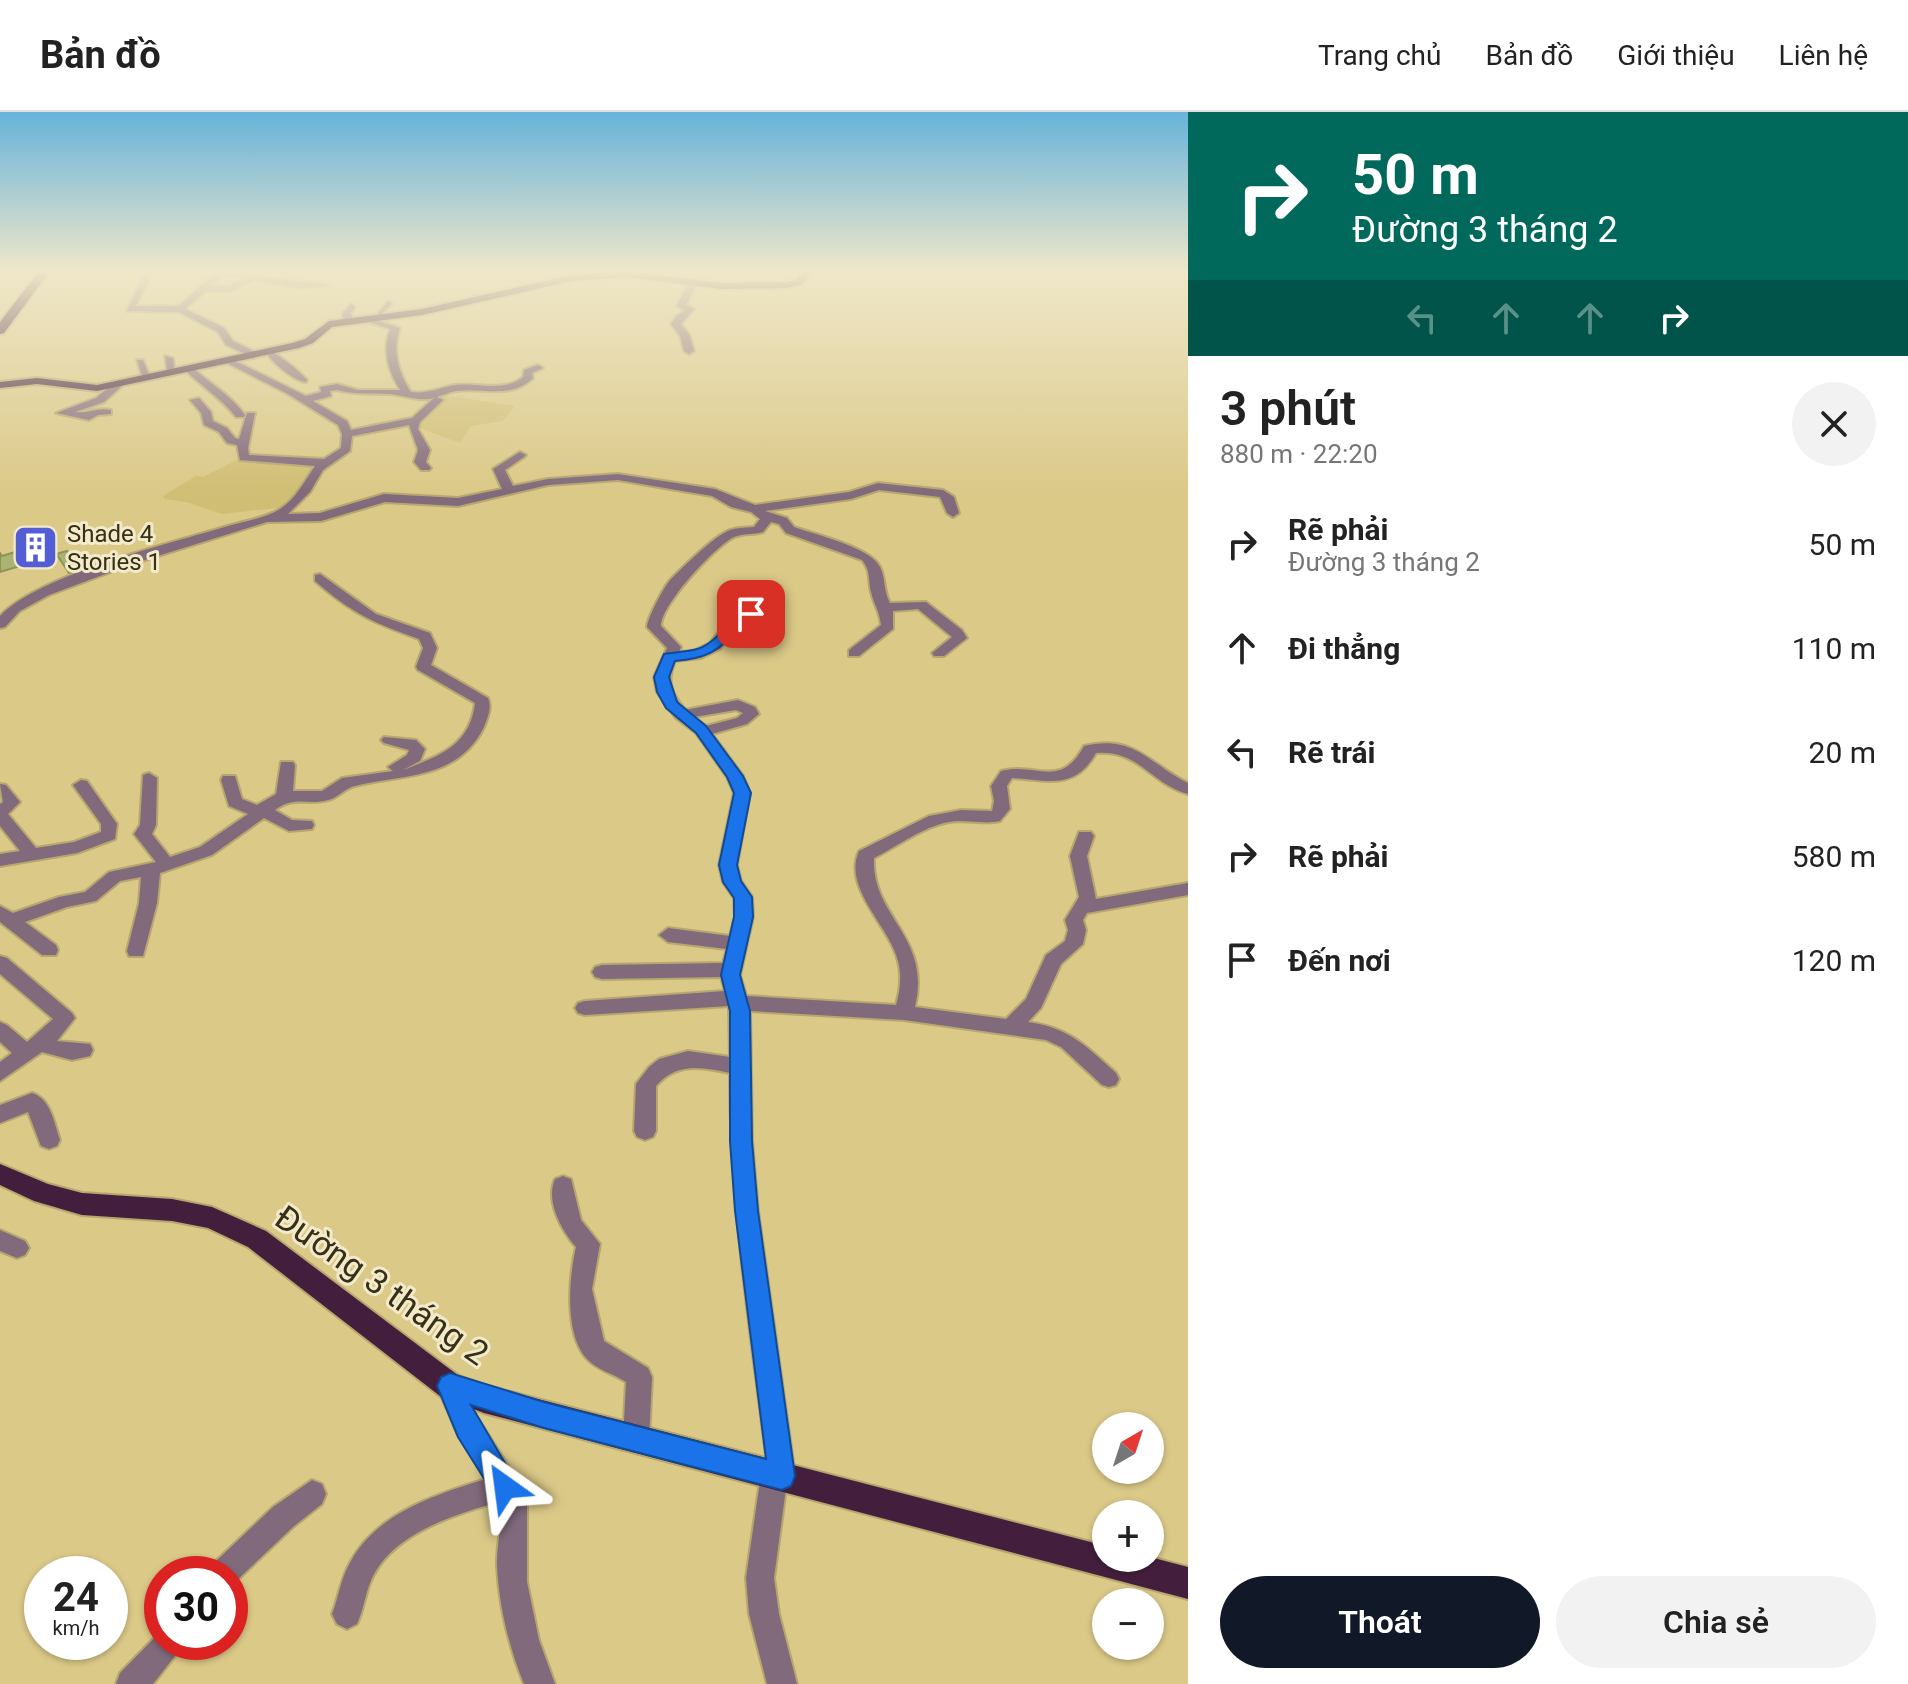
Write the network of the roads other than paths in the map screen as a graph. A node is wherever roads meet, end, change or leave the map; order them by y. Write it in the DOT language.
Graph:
graph roads {
  1 [pos="231,344"];
  2 [pos="279,344"];
  3 [pos="298,344"];
  4 [pos="389,344"];
  5 [pos="687,344"];
  6 [pos="283,349"];
  7 [pos="689,351"];
  8 [pos="269,352"];
  9 [pos="254,355"];
  10 [pos="168,358"];
  11 [pos="226,360"];
  12 [pos="140,362"];
  13 [pos="188,368"];
  14 [pos="538,368"];
  15 [pos="172,371"];
  16 [pos="147,377"];
  17 [pos="302,380"];
  18 [pos="0,385"];
  19 [pos="118,385"];
  20 [pos="407,393"];
  21 [pos="195,400"];
  22 [pos="304,400"];
  23 [pos="438,400"];
  24 [pos="107,412"];
  25 [pos="415,421"];
  26 [pos="347,439"];
  27 [pos="386,439"];
  28 [pos="243,443"];
  29 [pos="520,455"];
  30 [pos="326,463"];
  31 [pos="425,468"];
  32 [pos="508,489"];
  33 [pos="425,499"];
  34 [pos="482,512"];
  35 [pos="953,513"];
  36 [pos="267,518"];
  37 [pos="766,519"];
  38 [pos="320,578"];
  39 [pos="769,600"];
  40 [pos="886,607"];
  41 [pos="1,619"];
  42 [pos="854,653"];
  43 [pos="939,653"];
  44 [pos="669,657"];
  45 [pos="681,715"];
  46 [pos="703,732"];
  47 [pos="389,740"];
  48 [pos="287,765"];
  49 [pos="149,778"];
  50 [pos="359,779"];
  51 [pos="229,780"];
  52 [pos="81,785"];
  53 [pos="0,789"];
  54 [pos="1188,789"];
  55 [pos="284,796"];
  56 [pos="260,811"];
  57 [pos="0,814"];
  58 [pos="306,825"];
  59 [pos="1085,836"];
  60 [pos="31,853"];
  61 [pos="0,860"];
  62 [pos="159,868"];
  63 [pos="1188,889"];
  64 [pos="1086,907"];
  65 [pos="6,916"];
  66 [pos="668,935"];
  67 [pos="737,944"];
  68 [pos="49,950"];
  69 [pos="136,951"];
  70 [pos="0,963"];
  71 [pos="732,970"];
  72 [pos="602,972"];
  73 [pos="736,1000"];
  74 [pos="585,1008"];
  75 [pos="904,1013"];
  76 [pos="1011,1027"];
  77 [pos="0,1030"];
  78 [pos="33,1047"];
  79 [pos="83,1050"];
  80 [pos="740,1067"];
  81 [pos="0,1073"];
  82 [pos="1109,1079"];
  83 [pos="0,1114"];
  84 [pos="645,1131"];
  85 [pos="49,1140"];
  86 [pos="0,1174"];
  87 [pos="563,1186"];
  88 [pos="450,1386"];
  89 [pos="636,1440"];
  90 [pos="758,1470"];
  91 [pos="505,1487"];
  92 [pos="312,1494"];
  93 [pos="243,1556"];
  94 [pos="1188,1583"];
  95 [pos="347,1614"];
  96 [pos="155,1660"];
  97 [pos="131,1684"];
  98 [pos="540,1684"];
  99 [pos="782,1684"];
  1 -- 9 [label="street"];
  2 -- 6 [label="street"];
  3 -- 6 [label="main road"];
  4 -- 20 [label="street"];
  5 -- 7 [label="street"];
  6 -- 8 [label="main road"];
  8 -- 9 [label="main road"];
  8 -- 17 [label="street"];
  9 -- 11 [label="main road"];
  10 -- 15 [label="street"];
  11 -- 13 [label="main road"];
  11 -- 22 [label="street"];
  12 -- 16 [label="street"];
  13 -- 15 [label="main road"];
  13 -- 28 [label="street"];
  14 -- 20 [label="street"];
  15 -- 16 [label="main road"];
  16 -- 19 [label="main road"];
  18 -- 19 [label="main road"];
  19 -- 24 [label="street"];
  20 -- 22 [label="street"];
  21 -- 28 [label="street"];
  22 -- 26 [label="street"];
  23 -- 25 [label="street"];
  25 -- 26 [label="street"];
  25 -- 31 [label="street"];
  26 -- 27 [label="street"];
  26 -- 30 [label="street"];
  28 -- 30 [label="street"];
  29 -- 32 [label="street"];
  30 -- 36 [label="street"];
  32 -- 33 [label="street"];
  32 -- 37 [label="street"];
  33 -- 34 [label="street"];
  33 -- 36 [label="street"];
  35 -- 37 [label="street"];
  36 -- 41 [label="street"];
  37 -- 40 [label="street"];
  37 -- 44 [label="street"];
  38 -- 50 [label="street"];
  39 -- 44 [label="street"];
  40 -- 42 [label="street"];
  40 -- 43 [label="street"];
  44 -- 45 [label="street"];
  45 -- 46 [label="street"];
  45 -- 46 [label="street"];
  46 -- 67 [label="street"];
  47 -- 50 [label="street"];
  48 -- 55 [label="street"];
  49 -- 62 [label="street"];
  50 -- 55 [label="street"];
  51 -- 56 [label="street"];
  52 -- 60 [label="street"];
  53 -- 57 [label="street"];
  54 -- 75 [label="street"];
  55 -- 56 [label="street"];
  56 -- 58 [label="street"];
  56 -- 62 [label="street"];
  57 -- 60 [label="street"];
  59 -- 64 [label="street"];
  60 -- 61 [label="street"];
  62 -- 65 [label="street"];
  62 -- 69 [label="street"];
  63 -- 64 [label="street"];
  64 -- 76 [label="street"];
  65 -- 68 [label="street"];
  66 -- 67 [label="street"];
  67 -- 71 [label="street"];
  70 -- 78 [label="street"];
  71 -- 72 [label="street"];
  71 -- 73 [label="street"];
  73 -- 74 [label="street"];
  73 -- 75 [label="street"];
  73 -- 80 [label="street"];
  75 -- 76 [label="street"];
  76 -- 82 [label="street"];
  77 -- 78 [label="street"];
  78 -- 79 [label="street"];
  78 -- 81 [label="street"];
  80 -- 84 [label="street"];
  80 -- 90 [label="street"];
  83 -- 85 [label="street"];
  86 -- 88 [label="main road, Đường 3 tháng 2"];
  87 -- 89 [label="street"];
  88 -- 89 [label="main road, Đường 3 tháng 2"];
  88 -- 91 [label="street"];
  89 -- 90 [label="main road, Đường 3 tháng 2"];
  90 -- 94 [label="main road"];
  90 -- 99 [label="street"];
  91 -- 95 [label="street"];
  91 -- 98 [label="street"];
  92 -- 93 [label="street"];
  96 -- 97 [label="street"];
}
